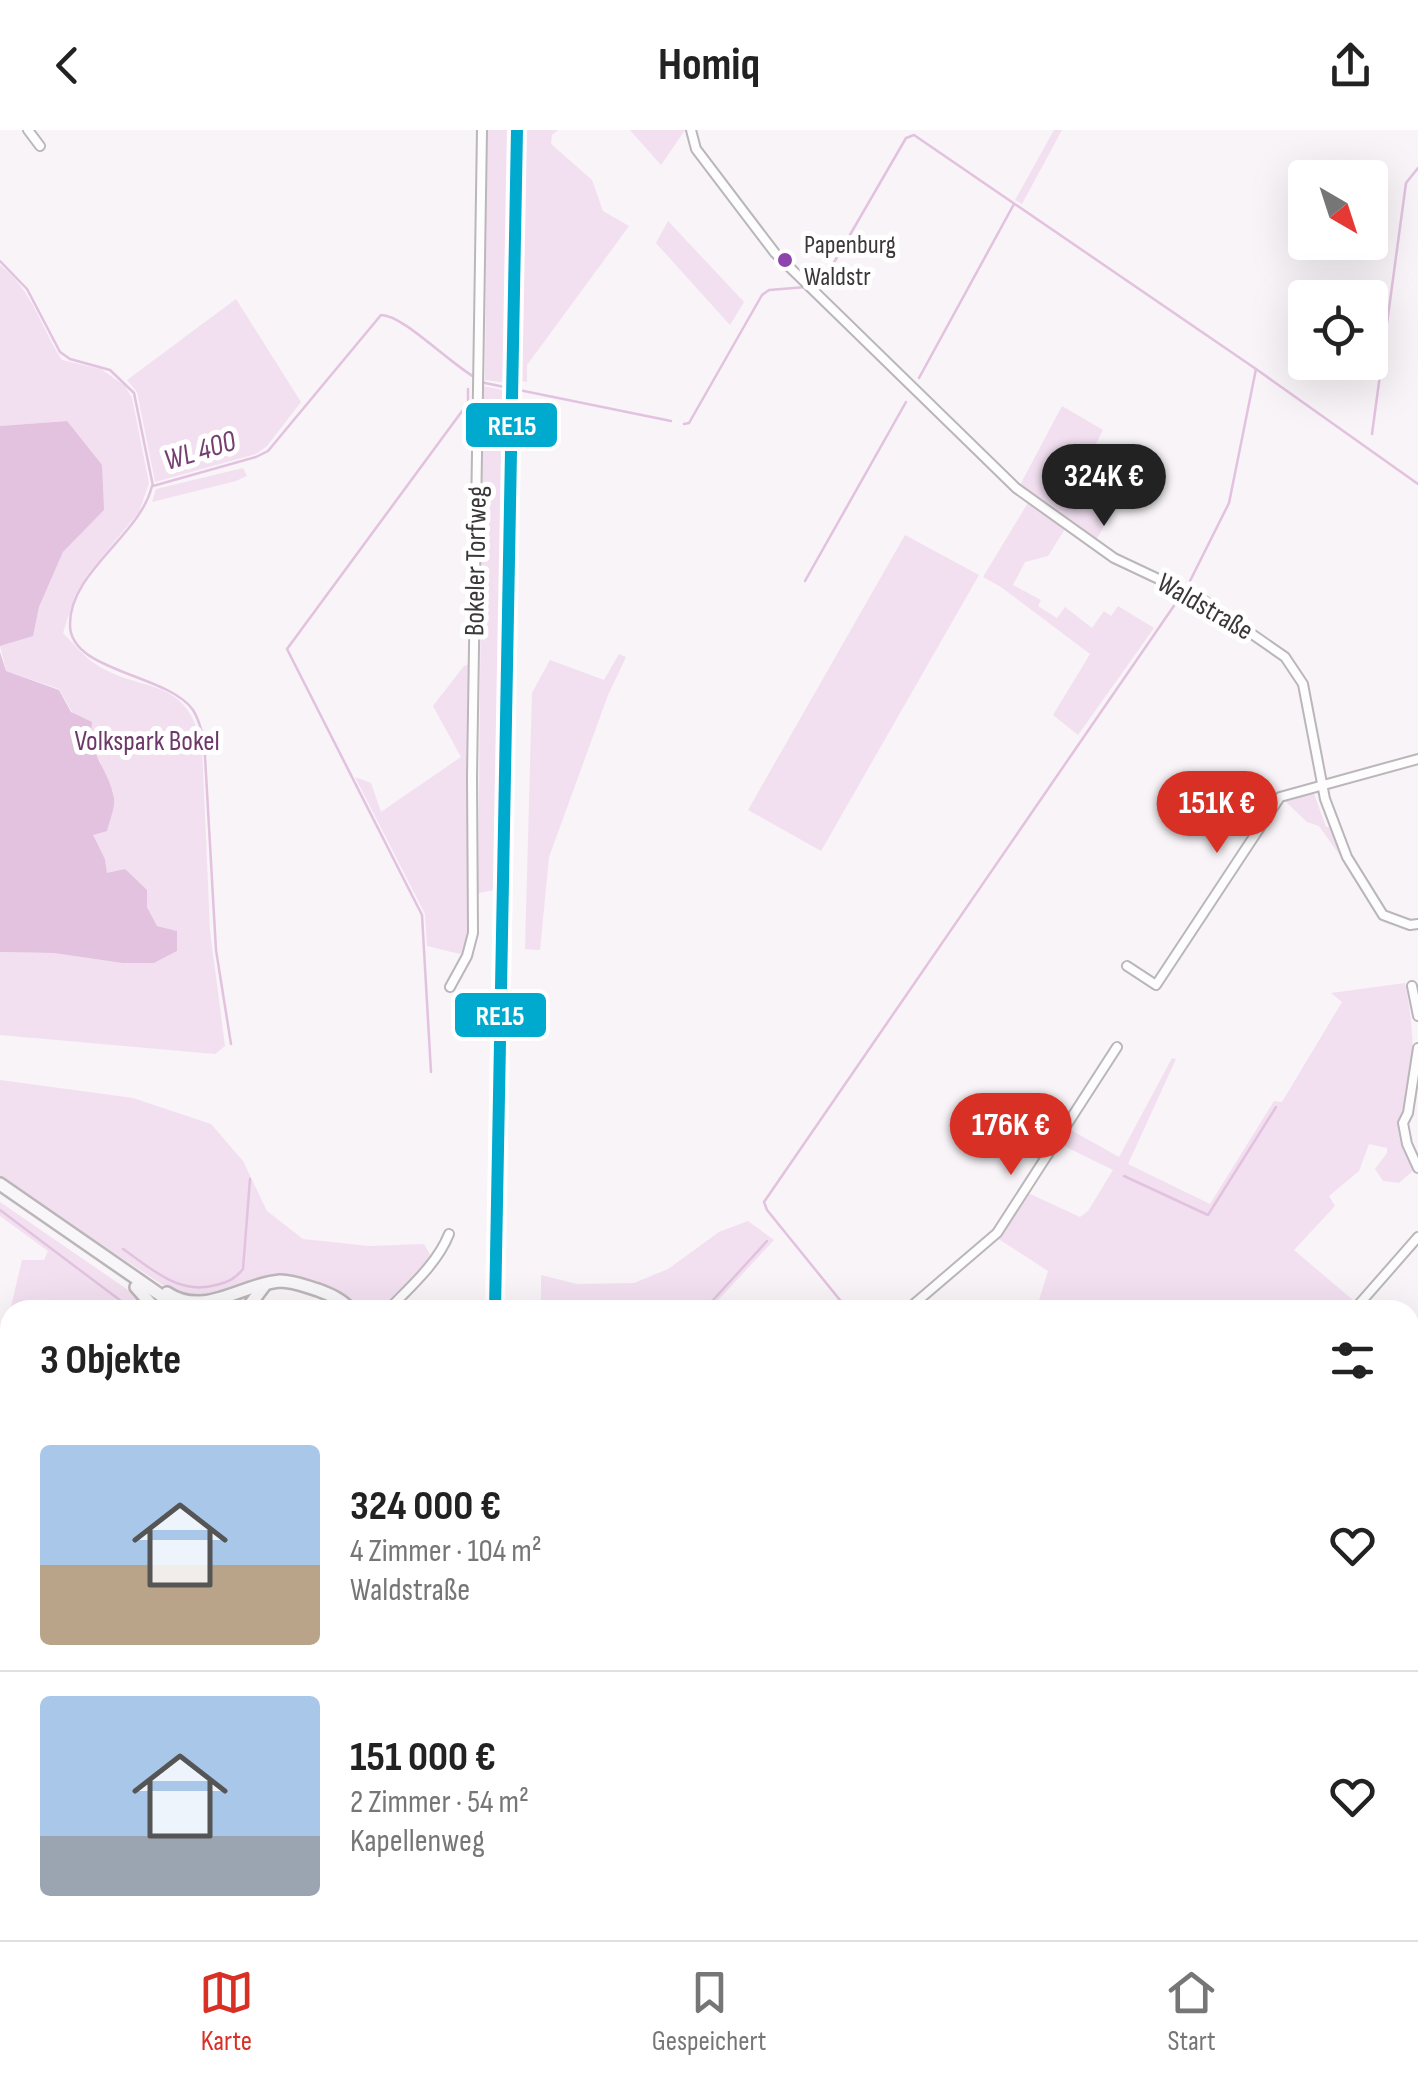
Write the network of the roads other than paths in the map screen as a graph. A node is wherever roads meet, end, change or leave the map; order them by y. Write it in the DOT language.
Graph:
graph roads {
  1 [pos="28,130"];
  2 [pos="482,130"];
  3 [pos="691,130"];
  4 [pos="40,146"];
  5 [pos="1418,759"];
  6 [pos="1322,784"];
  7 [pos="1418,924"];
  8 [pos="1128,966"];
  9 [pos="450,986"];
  10 [pos="1412,986"];
  11 [pos="1418,1016"];
  12 [pos="1117,1047"];
  13 [pos="1418,1048"];
  14 [pos="1418,1168"];
  15 [pos="0,1184"];
  16 [pos="449,1234"];
  17 [pos="1418,1237"];
  18 [pos="124,1272"];
  19 [pos="267,1283"];
  20 [pos="146,1286"];
  21 [pos="148,1300"];
  22 [pos="167,1300"];
  23 [pos="185,1300"];
  24 [pos="212,1300"];
  25 [pos="254,1300"];
  26 [pos="338,1300"];
  27 [pos="398,1300"];
  28 [pos="919,1300"];
  29 [pos="1363,1300"];
  1 -- 4 [label="street"];
  2 -- 9 [label="street, Bokeler Torfweg"];
  3 -- 6 [label="street, Waldstraße"];
  5 -- 6 [label="street"];
  6 -- 7 [label="street, Waldstraße"];
  6 -- 8 [label="street"];
  10 -- 11 [label="street"];
  12 -- 28 [label="street"];
  13 -- 14 [label="street"];
  15 -- 18 [label="main road"];
  16 -- 27 [label="street"];
  17 -- 29 [label="street"];
  18 -- 20 [label="main road"];
  18 -- 21 [label="main road"];
  19 -- 24 [label="main road"];
  19 -- 25 [label="main road"];
  19 -- 26 [label="main road"];
  20 -- 22 [label="main road"];
  20 -- 23 [label="main road"];
}
